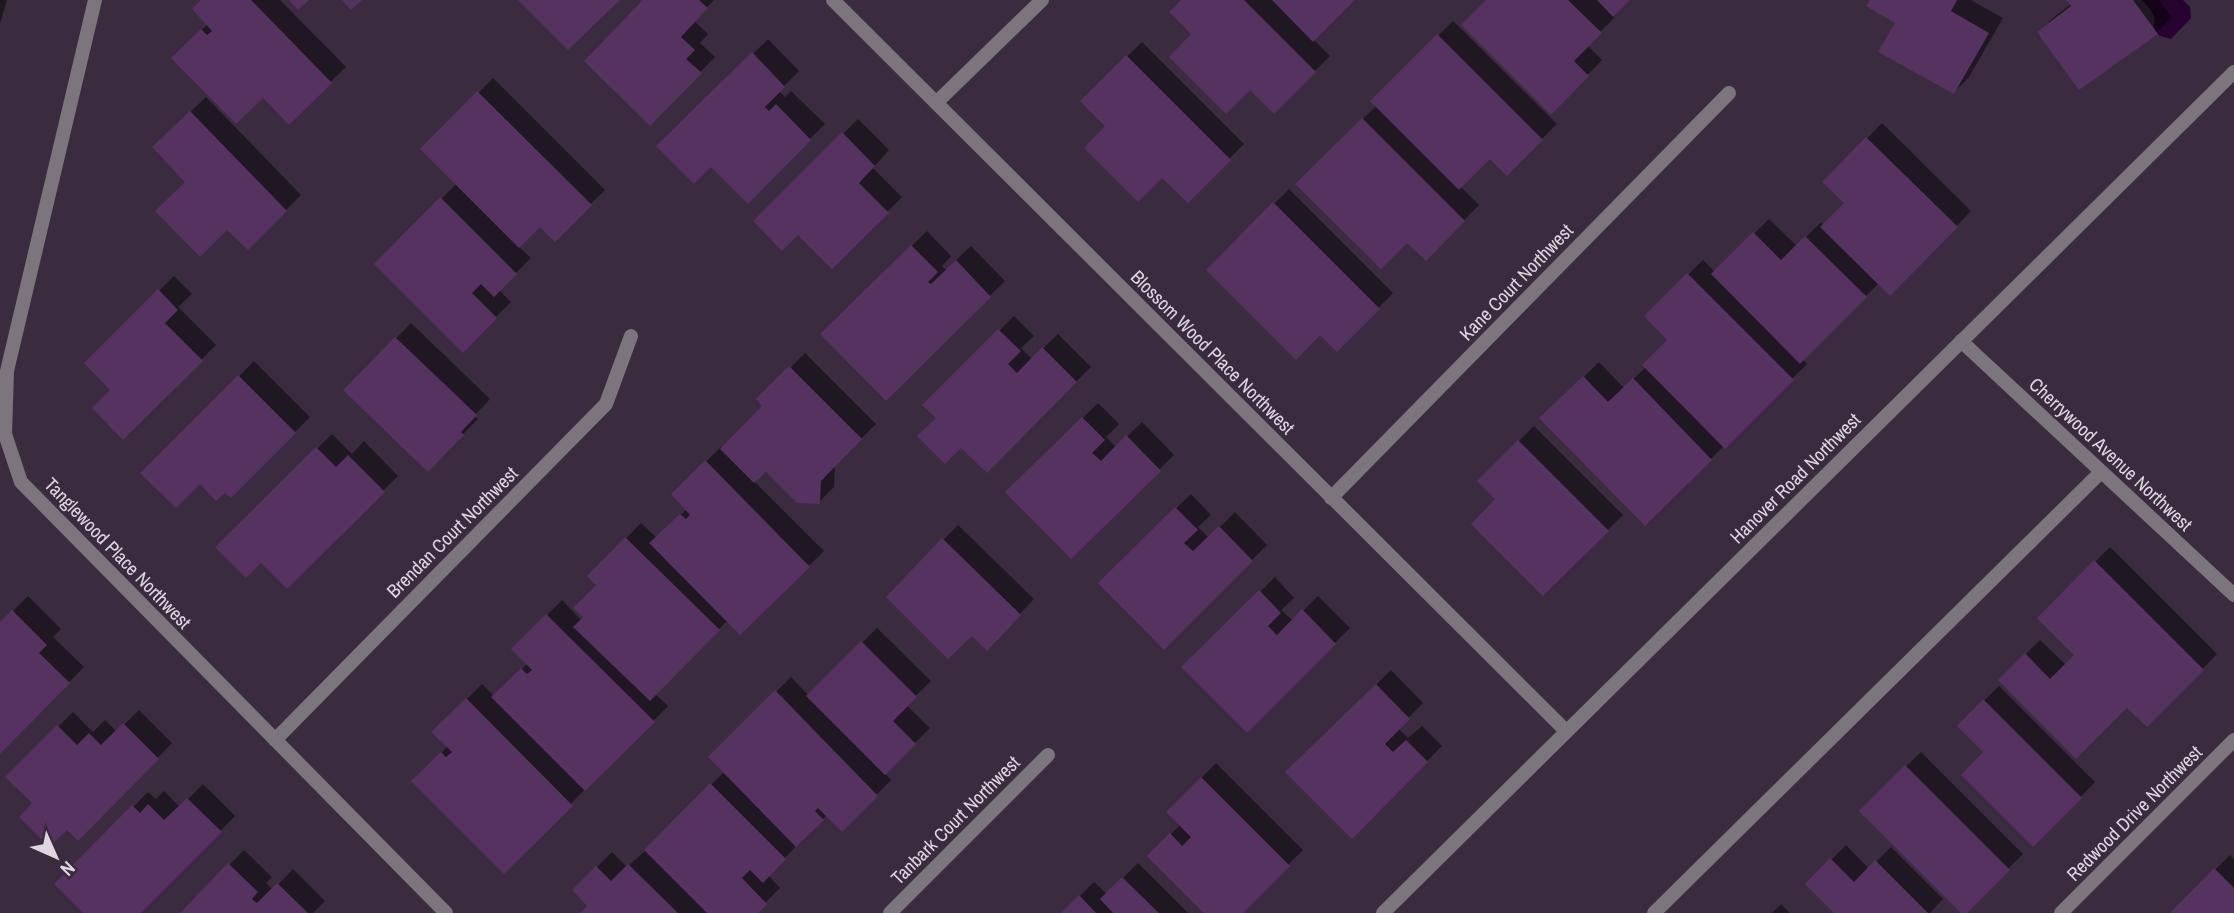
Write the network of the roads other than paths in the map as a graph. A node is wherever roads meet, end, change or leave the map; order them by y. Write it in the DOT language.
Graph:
graph roads {
  1 [pos="95,0"];
  2 [pos="833,0"];
  3 [pos="1042,0"];
  4 [pos="2234,72"];
  5 [pos="1728,93"];
  6 [pos="936,103"];
  7 [pos="631,336"];
  8 [pos="1961,341"];
  9 [pos="2101,472"];
  10 [pos="1331,498"];
  11 [pos="2234,595"];
  12 [pos="1566,731"];
  13 [pos="275,740"];
  14 [pos="2234,740"];
  15 [pos="1048,755"];
  16 [pos="446,913"];
  17 [pos="890,913"];
  18 [pos="1383,913"];
  19 [pos="1654,913"];
  20 [pos="2060,913"];
  1 -- 13 [label="street, Tanglewood Place Northwest"];
  2 -- 6 [label="street, Blossom Wood Place Northwest"];
  3 -- 6 [label="street"];
  4 -- 8 [label="street, Hanover Road Northwest"];
  5 -- 10 [label="street, Kane Court Northwest"];
  6 -- 10 [label="street, Blossom Wood Place Northwest"];
  7 -- 13 [label="street, Brendan Court Northwest"];
  8 -- 9 [label="street, Cherrywood Avenue Northwest"];
  8 -- 12 [label="street, Hanover Road Northwest"];
  9 -- 11 [label="street, Cherrywood Avenue Northwest"];
  9 -- 19 [label="street"];
  10 -- 12 [label="street, Blossom Wood Place Northwest"];
  12 -- 18 [label="street, Hanover Road Northwest"];
  13 -- 16 [label="street, Tanglewood Place Northwest"];
  14 -- 20 [label="street, Redwood Drive Northwest"];
  15 -- 17 [label="street, Tanbark Court Northwest"];
}
